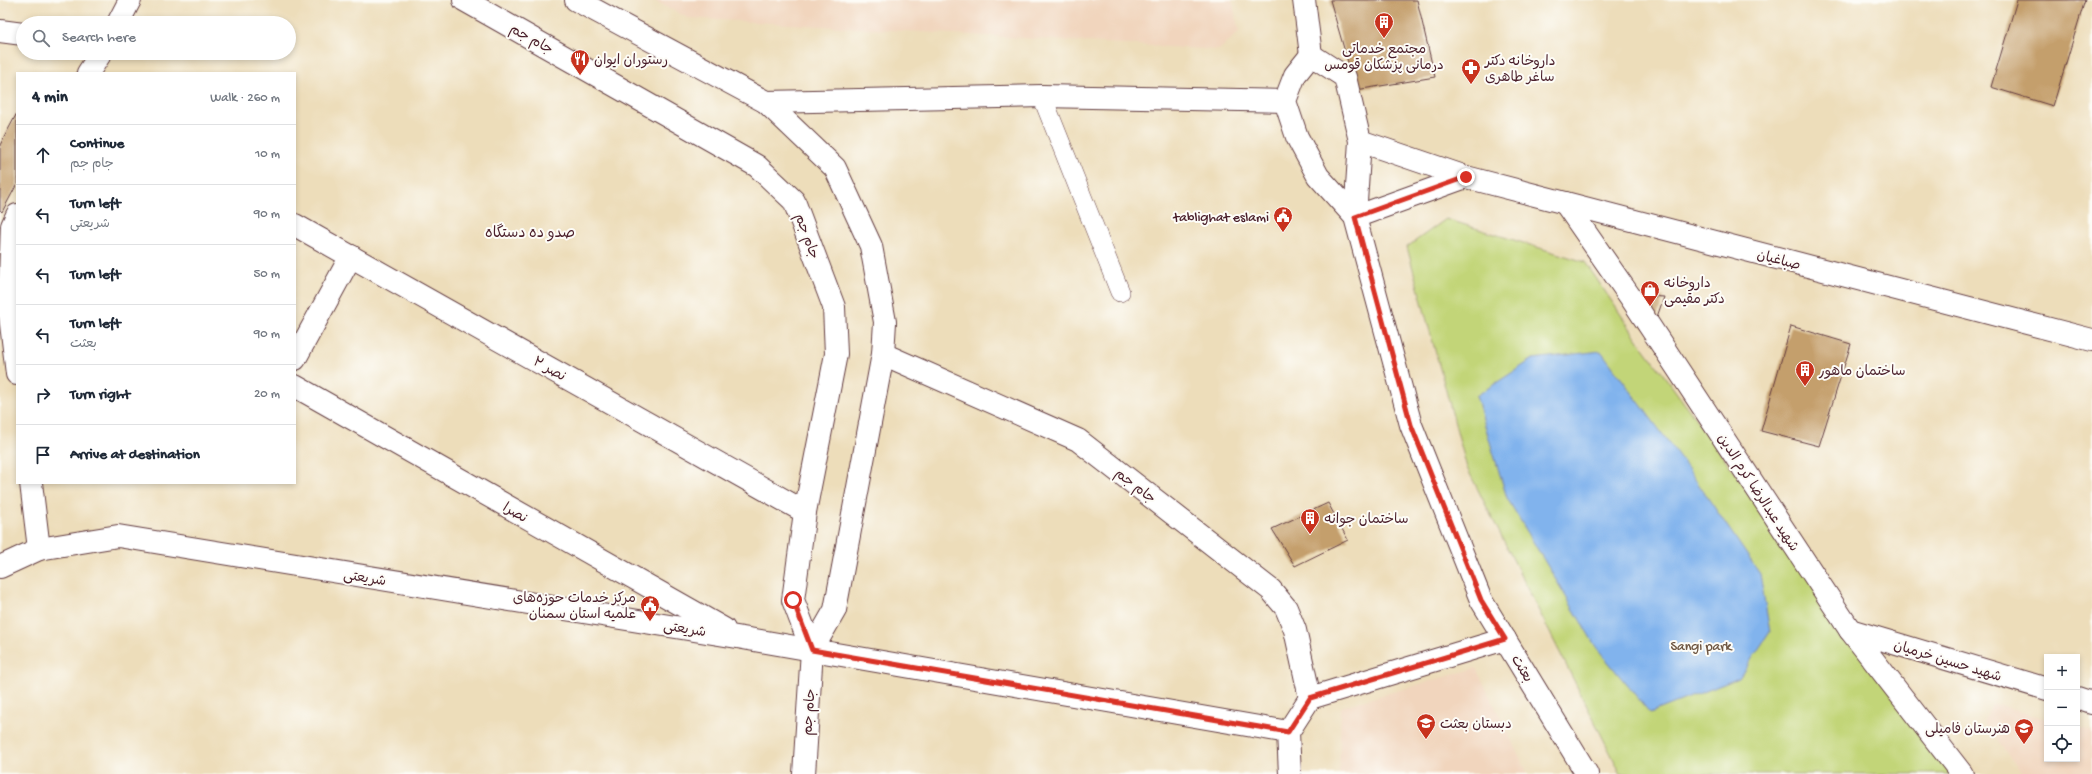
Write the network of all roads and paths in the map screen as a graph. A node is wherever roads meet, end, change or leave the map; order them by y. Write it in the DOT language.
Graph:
graph roads {
  1 [pos="130,0"];
  2 [pos="464,0"];
  3 [pos="576,0"];
  4 [pos="1304,0"];
  5 [pos="122,16"];
  6 [pos="0,31"];
  7 [pos="16,33"];
  8 [pos="1311,55"];
  9 [pos="96,60"];
  10 [pos="89,72"];
  11 [pos="1042,96"];
  12 [pos="1285,101"];
  13 [pos="766,102"];
  14 [pos="1360,141"];
  15 [pos="1466,177"];
  16 [pos="1565,203"];
  17 [pos="1355,217"];
  18 [pos="15,223"];
  19 [pos="296,226"];
  20 [pos="350,256"];
  21 [pos="1120,292"];
  22 [pos="4,307"];
  23 [pos="2092,340"];
  24 [pos="883,354"];
  25 [pos="296,357"];
  26 [pos="16,369"];
  27 [pos="296,387"];
  28 [pos="31,484"];
  29 [pos="805,512"];
  30 [pos="39,549"];
  31 [pos="0,567"];
  32 [pos="1850,630"];
  33 [pos="737,637"];
  34 [pos="1505,639"];
  35 [pos="812,650"];
  36 [pos="2044,688"];
  37 [pos="1310,698"];
  38 [pos="2080,699"];
  39 [pos="2092,703"];
  40 [pos="1288,732"];
  41 [pos="804,774"];
  42 [pos="1290,774"];
  43 [pos="1587,774"];
  44 [pos="1962,774"];
  1 -- 5 [label="street"];
  2 -- 29 [label="street, جام جم"];
  3 -- 13 [label="street, جام جم"];
  4 -- 8 [label="street"];
  6 -- 7 [label="street"];
  8 -- 12 [label="street"];
  8 -- 14 [label="street"];
  9 -- 10 [label="street"];
  11 -- 12 [label="street"];
  11 -- 13 [label="street"];
  11 -- 21 [label="lane"];
  12 -- 17 [label="street"];
  13 -- 24 [label="street, جام جم"];
  14 -- 15 [label="street, صباغیان"];
  14 -- 17 [label="street"];
  15 -- 16 [label="street, صباغیان"];
  15 -- 17 [label="street"];
  16 -- 23 [label="street, صباغیان"];
  16 -- 32 [label="street, شهید عبدالرضا کرم الدین"];
  17 -- 34 [label="street, بعثت"];
  18 -- 22 [label="street"];
  19 -- 20 [label="street, نصر ۲"];
  20 -- 25 [label="street"];
  20 -- 29 [label="street, نصر ۲"];
  22 -- 26 [label="street"];
  24 -- 35 [label="street, جام جم"];
  24 -- 37 [label="street, جام جم"];
  27 -- 33 [label="street, نصرا"];
  28 -- 30 [label="street"];
  29 -- 35 [label="street, جام جم"];
  30 -- 31 [label="street, شریعتی"];
  30 -- 33 [label="street, شریعتی"];
  32 -- 36 [label="street, شهید حسین خرمیان"];
  32 -- 44 [label="street, شهید عبدالرضا کرم الدین"];
  33 -- 35 [label="street, شریعتی"];
  34 -- 37 [label="street"];
  34 -- 43 [label="street, بعثت"];
  35 -- 40 [label="street, شریعتی"];
  35 -- 41 [label="street, جام جم"];
  37 -- 40 [label="street"];
  38 -- 39 [label="street"];
  40 -- 42 [label="street"];
}
